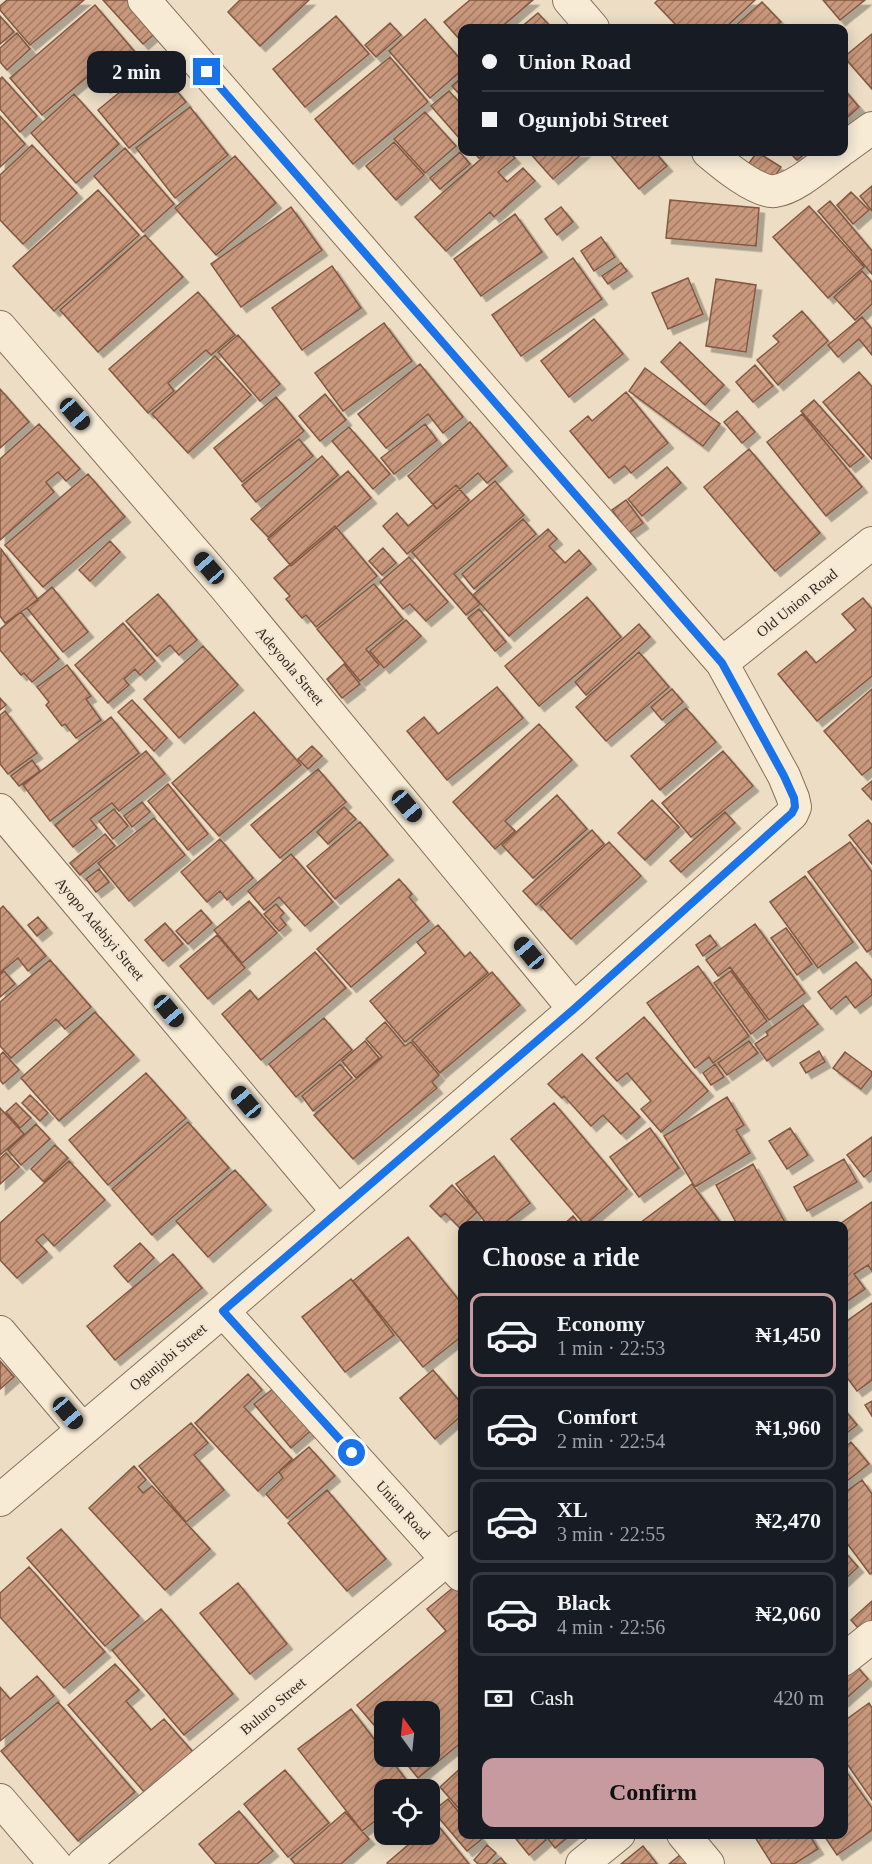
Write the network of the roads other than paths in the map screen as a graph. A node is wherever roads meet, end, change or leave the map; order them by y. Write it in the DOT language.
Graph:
graph roads {
  1 [pos="144,0"];
  2 [pos="569,0"];
  3 [pos="590,24"];
  4 [pos="872,128"];
  5 [pos="848,145"];
  6 [pos="714,156"];
  7 [pos="833,156"];
  8 [pos="0,327"];
  9 [pos="872,543"];
  10 [pos="722,663"];
  11 [pos="0,810"];
  12 [pos="574,1009"];
  13 [pos="338,1212"];
  14 [pos="223,1311"];
  15 [pos="0,1332"];
  16 [pos="82,1429"];
  17 [pos="0,1500"];
  18 [pos="458,1561"];
  19 [pos="872,1637"];
  20 [pos="848,1656"];
  21 [pos="6,1821"];
  22 [pos="613,1839"];
  23 [pos="687,1839"];
  24 [pos="55,1864"];
  25 [pos="84,1864"];
  26 [pos="582,1864"];
  27 [pos="708,1864"];
  1 -- 10 [label="street, Ogunjobi Street"];
  2 -- 3 [label="street"];
  4 -- 5 [label="street"];
  6 -- 7 [label="street"];
  8 -- 12 [label="street, Adeyoola Street"];
  9 -- 10 [label="street, Old Union Road"];
  10 -- 12 [label="street, Ogunjobi Street"];
  11 -- 13 [label="street, Ayopo Adebiyi Street"];
  12 -- 13 [label="street, Ogunjobi Street"];
  13 -- 14 [label="street, Ogunjobi Street"];
  14 -- 16 [label="street, Ogunjobi Street"];
  14 -- 18 [label="street, Union Road"];
  15 -- 16 [label="street"];
  16 -- 17 [label="street, Ogunjobi Street"];
  18 -- 25 [label="street, Buluro Street"];
  19 -- 20 [label="street"];
  21 -- 24 [label="street"];
  22 -- 26 [label="street"];
  23 -- 27 [label="street"];
}
